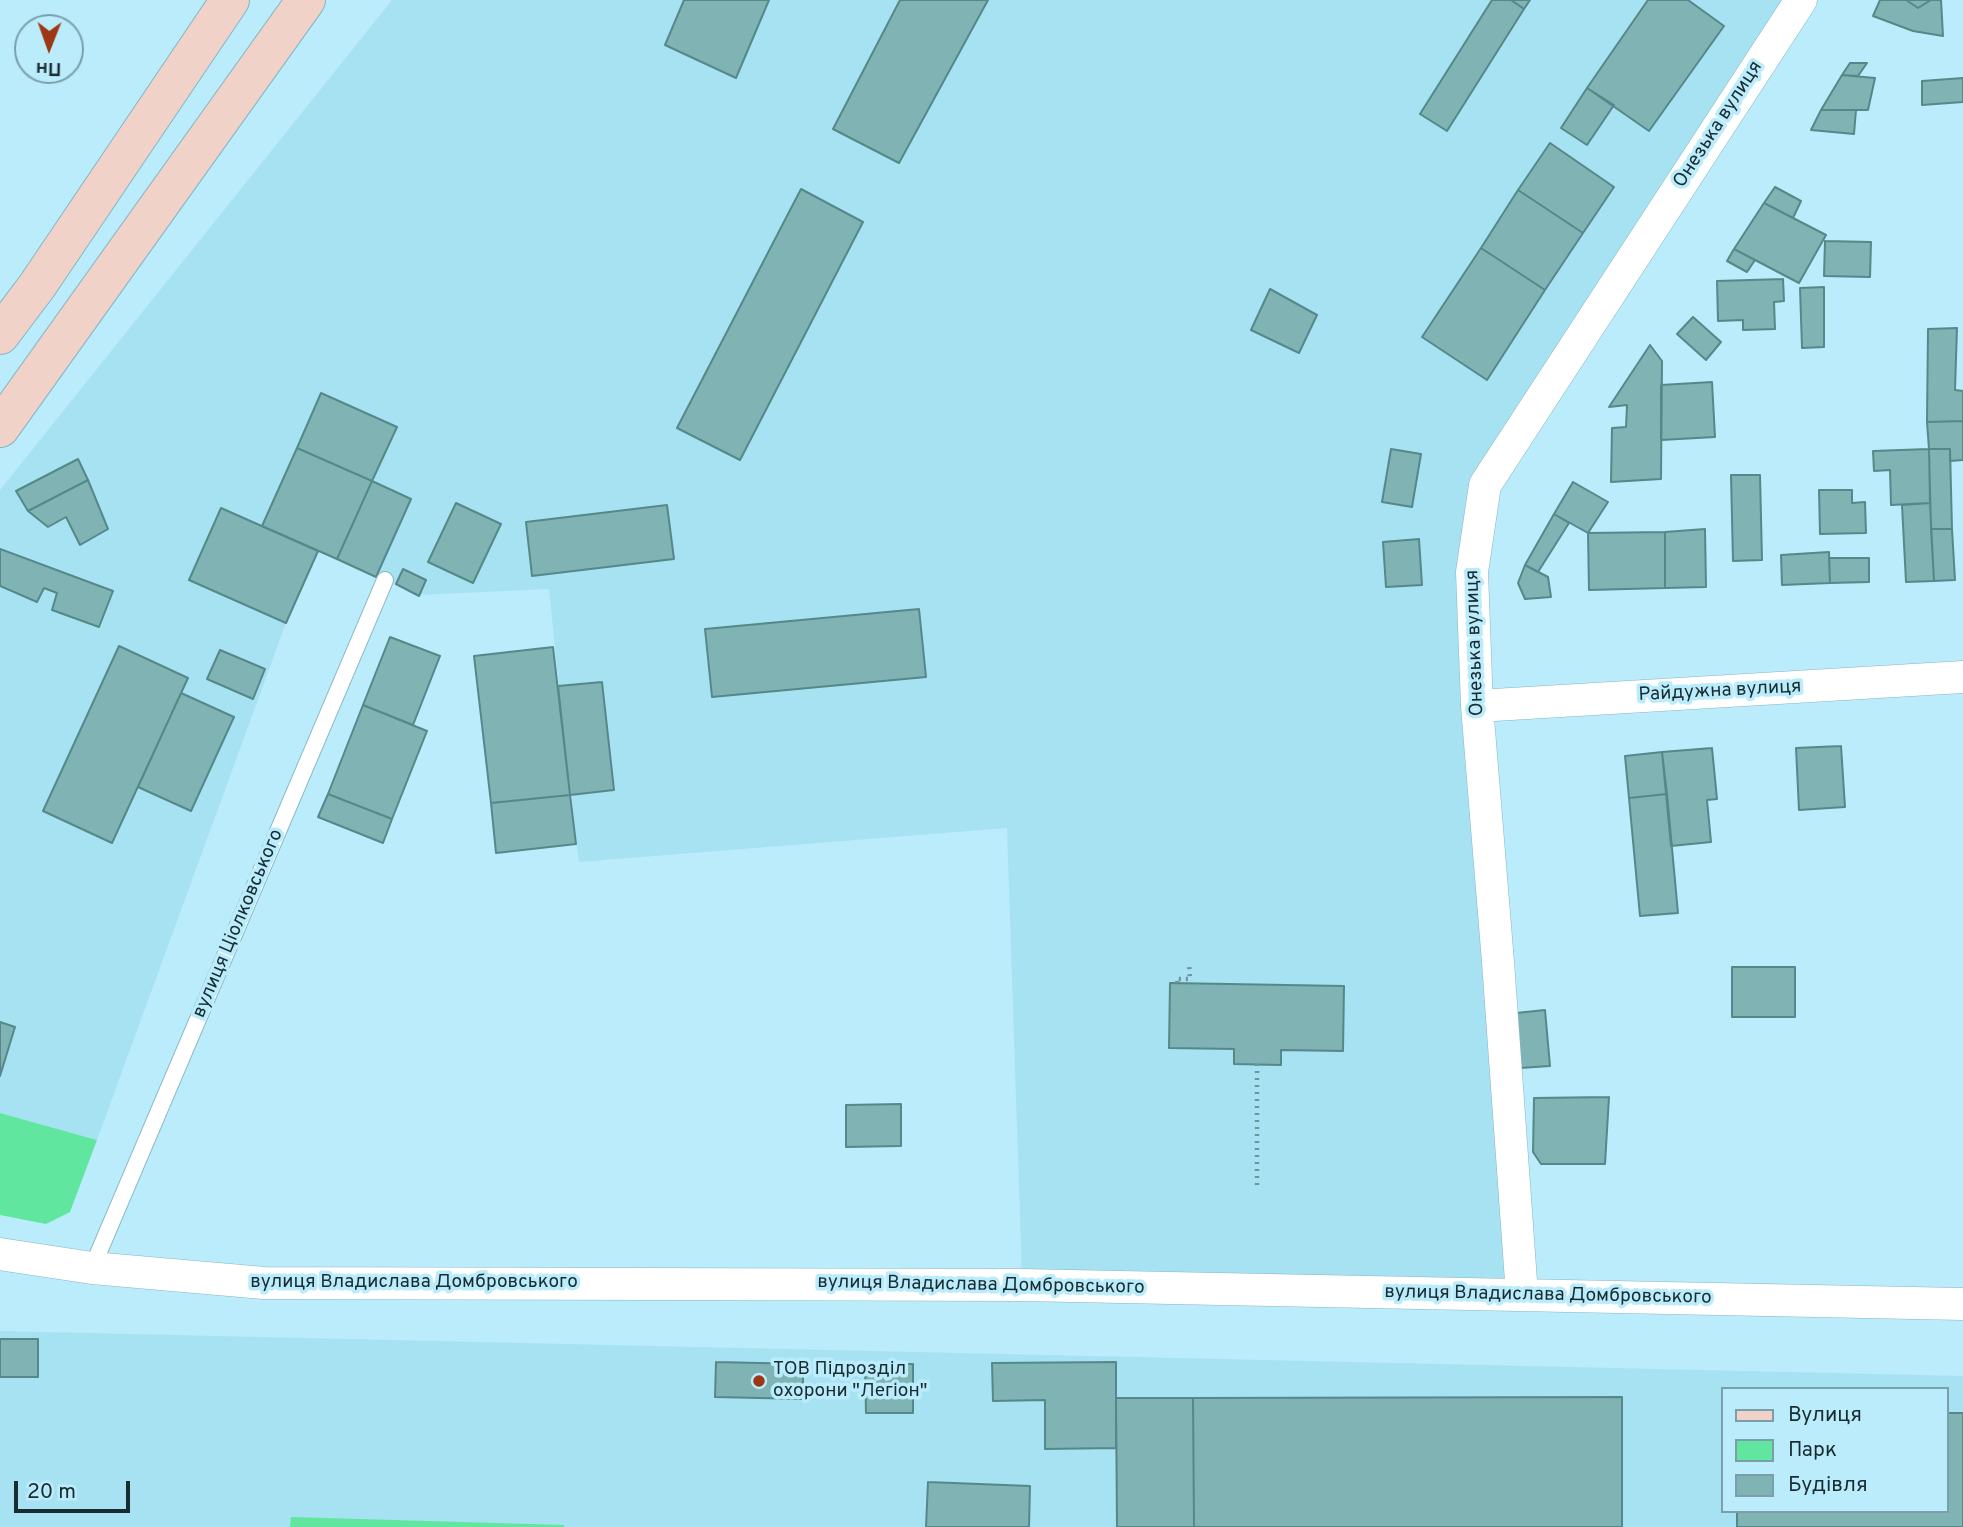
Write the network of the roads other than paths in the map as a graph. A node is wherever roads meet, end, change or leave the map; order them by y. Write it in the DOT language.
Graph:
graph roads {
  1 [pos="230,0"];
  2 [pos="306,0"];
  3 [pos="1801,0"];
  4 [pos="0,335"];
  5 [pos="0,428"];
  6 [pos="385,580"];
  7 [pos="1963,677"];
  8 [pos="1477,706"];
  9 [pos="0,1254"];
  10 [pos="92,1268"];
  11 [pos="1522,1295"];
  12 [pos="1963,1304"];
  1 -- 4 [label="street"];
  2 -- 5 [label="street"];
  3 -- 8 [label="street, Онезька вулиця"];
  6 -- 10 [label="lane, вулиця Ціолковського"];
  7 -- 8 [label="street, Райдужна вулиця"];
  8 -- 11 [label="street, Онезька вулиця"];
  9 -- 10 [label="street, вулиця Владислава Домбровського"];
  10 -- 11 [label="street, вулиця Владислава Домбровського"];
  11 -- 12 [label="street, вулиця Владислава Домбровського"];
}
